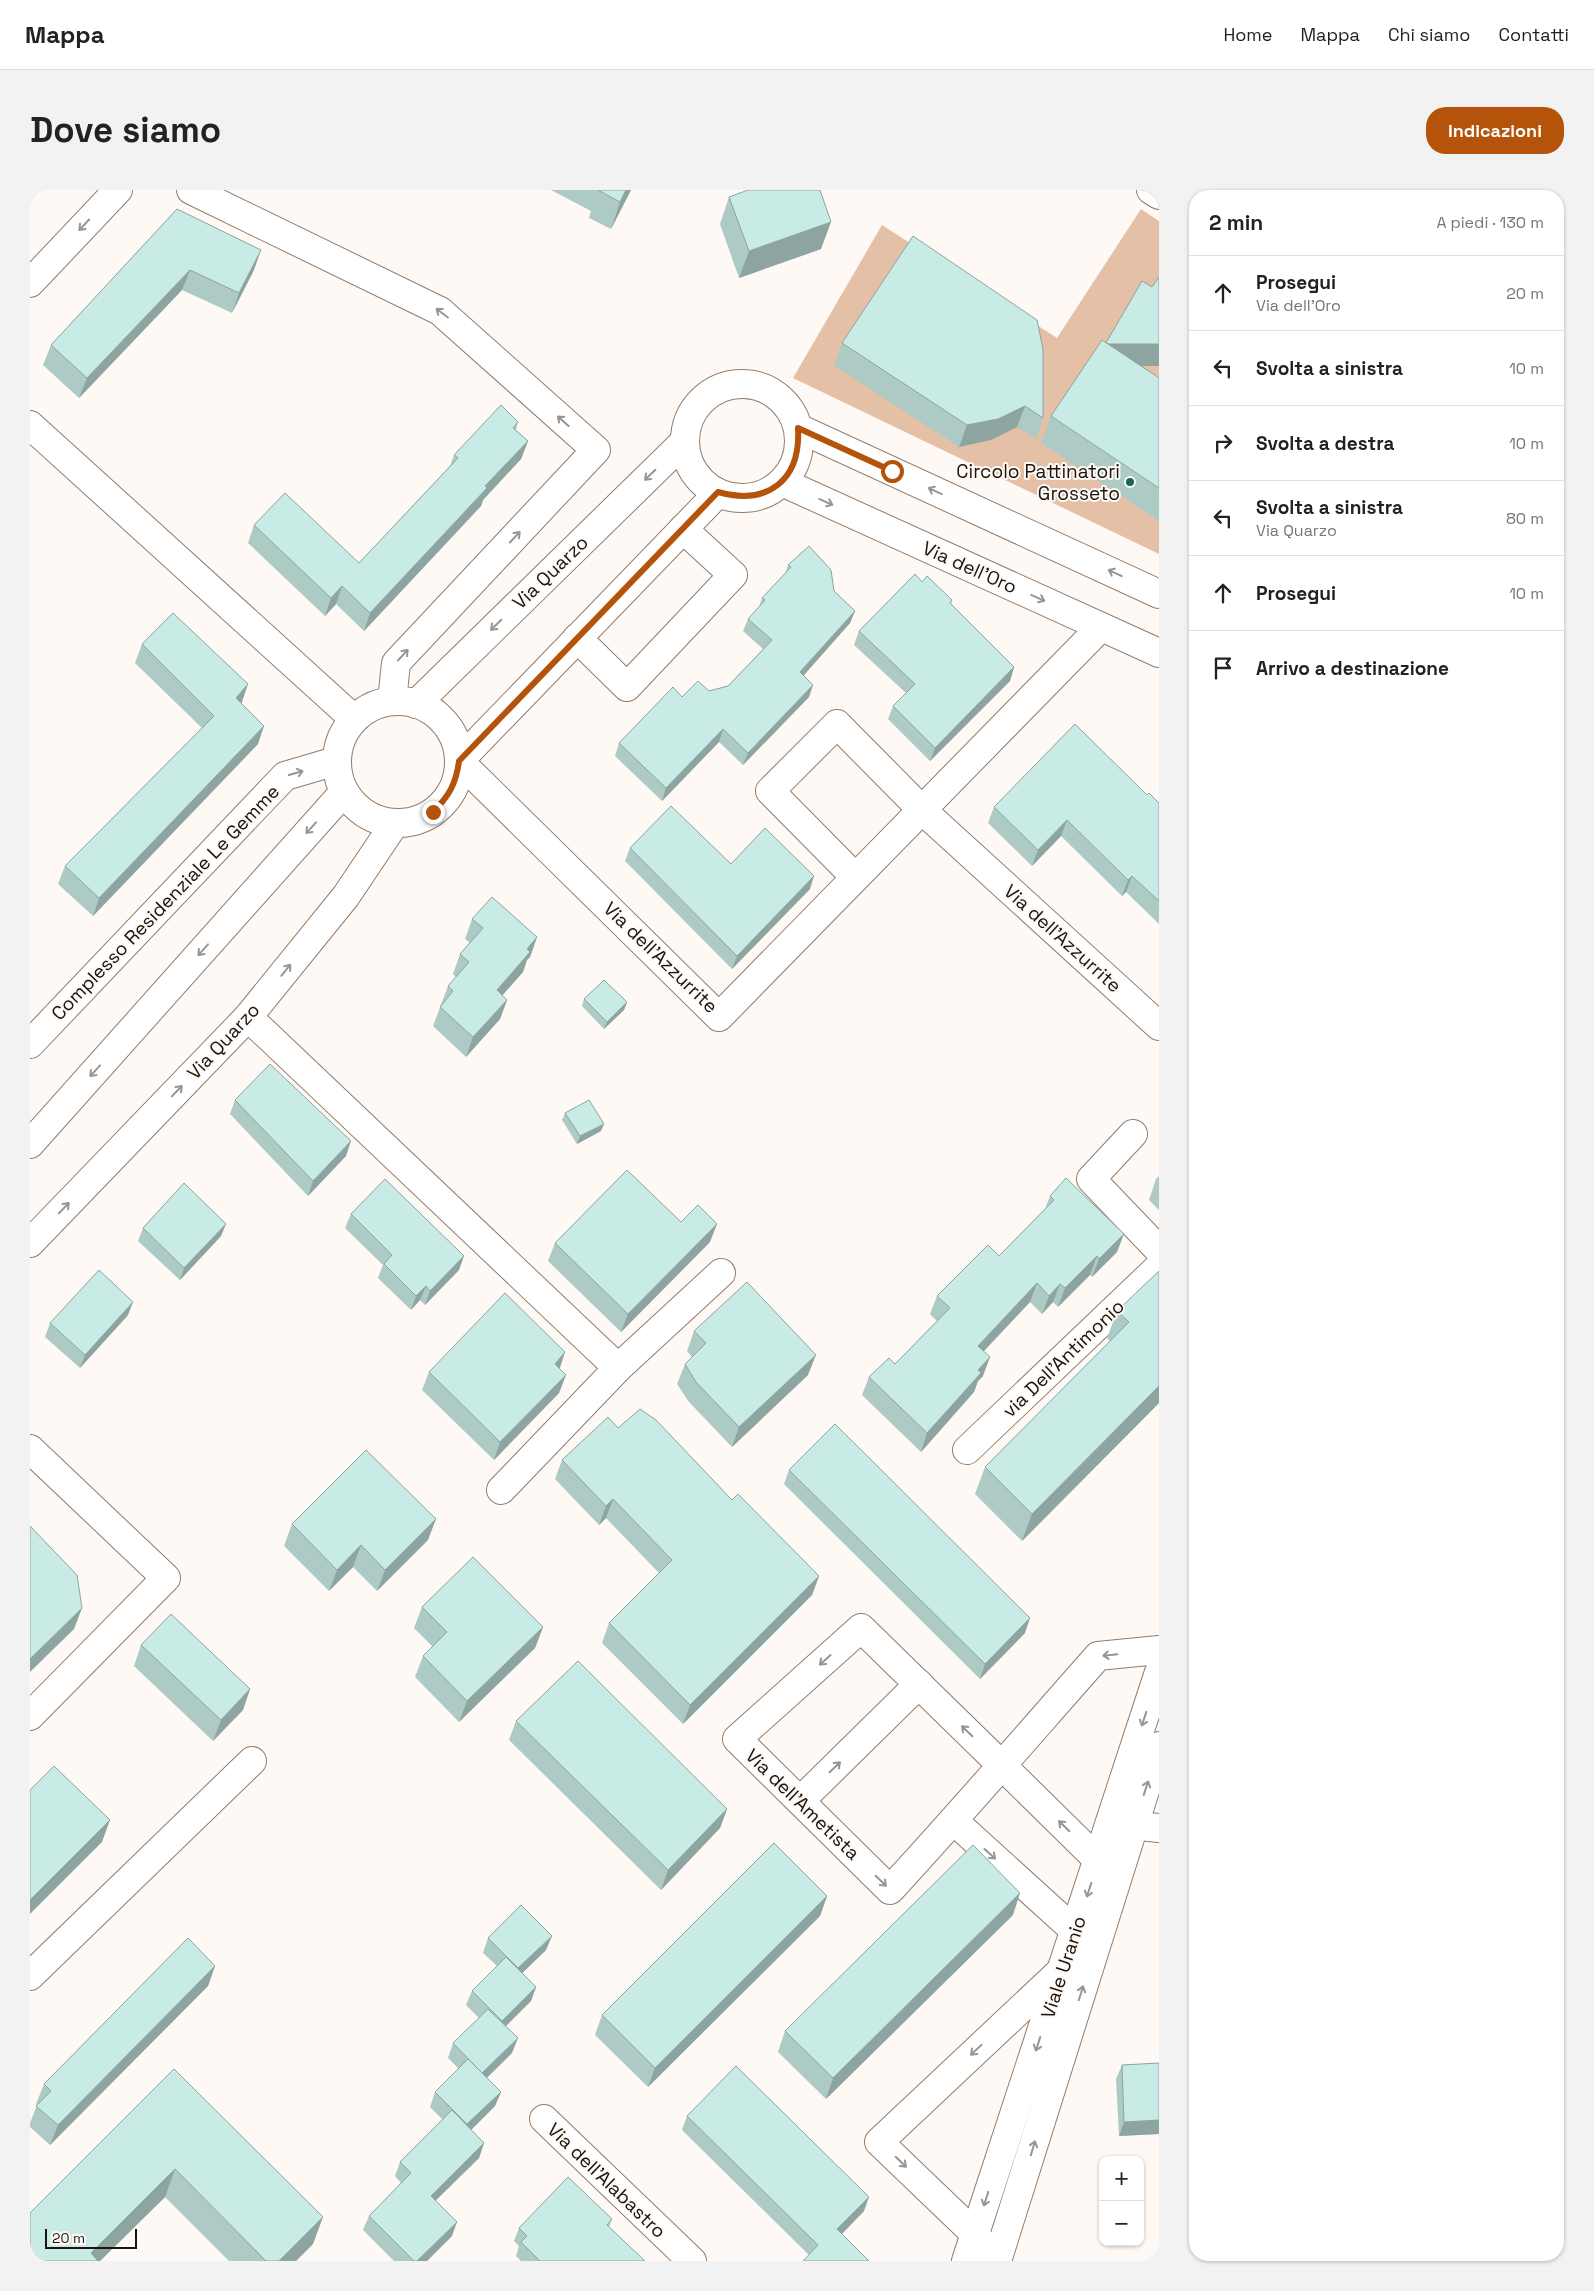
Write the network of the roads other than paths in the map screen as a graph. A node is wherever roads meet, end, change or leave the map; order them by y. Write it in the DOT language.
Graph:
graph roads {
  1 [pos="118,190"];
  2 [pos="191,190"];
  3 [pos="1151,190"];
  4 [pos="1159,196"];
  5 [pos="30,283"];
  6 [pos="30,425"];
  7 [pos="798,428"];
  8 [pos="685,441"];
  9 [pos="782,482"];
  10 [pos="718,492"];
  11 [pos="683,528"];
  12 [pos="1159,594"];
  13 [pos="1101,627"];
  14 [pos="577,638"];
  15 [pos="1159,653"];
  16 [pos="404,702"];
  17 [pos="354,719"];
  18 [pos="336,761"];
  19 [pos="459,761"];
  20 [pos="344,792"];
  21 [pos="922,810"];
  22 [pos="396,824"];
  23 [pos="856,878"];
  24 [pos="248,1017"];
  25 [pos="1159,1026"];
  26 [pos="30,1044"];
  27 [pos="1133,1134"];
  28 [pos="30,1144"];
  29 [pos="30,1243"];
  30 [pos="1159,1250"];
  31 [pos="1159,1266"];
  32 [pos="722,1273"];
  33 [pos="618,1368"];
  34 [pos="30,1449"];
  35 [pos="967,1450"];
  36 [pos="501,1490"];
  37 [pos="1159,1650"];
  38 [pos="1159,1672"];
  39 [pos="919,1684"];
  40 [pos="30,1716"];
  41 [pos="1159,1746"];
  42 [pos="252,1761"];
  43 [pos="1002,1766"];
  44 [pos="800,1801"];
  45 [pos="954,1821"];
  46 [pos="1135,1825"];
  47 [pos="1099,1860"];
  48 [pos="1076,1931"];
  49 [pos="1063,1969"];
  50 [pos="30,1976"];
  51 [pos="544,2119"];
  52 [pos="975,2234"];
  53 [pos="692,2261"];
  54 [pos="966,2261"];
  55 [pos="996,2261"];
  1 -- 5 [label="street, one-way"];
  16 -- 2 [label="street, one-way"];
  3 -- 4 [label="street"];
  6 -- 17 [label="street"];
  7 -- 8 [label="street"];
  7 -- 9 [label="street"];
  12 -- 7 [label="street, one-way"];
  8 -- 10 [label="street"];
  8 -- 16 [label="street, Via Quarzo, one-way"];
  9 -- 10 [label="street"];
  9 -- 13 [label="street, Via dell'Oro, one-way"];
  10 -- 11 [label="street"];
  11 -- 14 [label="street"];
  11 -- 14 [label="street"];
  13 -- 15 [label="street, Via dell'Oro"];
  13 -- 21 [label="street, Via dell'Azzurrite"];
  14 -- 19 [label="street"];
  16 -- 17 [label="street"];
  16 -- 19 [label="street"];
  17 -- 18 [label="street"];
  18 -- 20 [label="street"];
  26 -- 18 [label="street, Complesso Residenziale Le Gemme, one-way"];
  19 -- 22 [label="street"];
  19 -- 23 [label="street, Via dell'Azzurrite"];
  20 -- 22 [label="street"];
  20 -- 28 [label="street, one-way"];
  21 -- 23 [label="street, Via dell'Azzurrite"];
  21 -- 23 [label="street"];
  21 -- 25 [label="street, Via dell'Azzurrite"];
  24 -- 22 [label="street, Via Quarzo, one-way"];
  29 -- 24 [label="street, Via Quarzo, one-way"];
  24 -- 33 [label="street"];
  27 -- 30 [label="street"];
  31 -- 35 [label="street, via Dell'Antimonio"];
  32 -- 33 [label="street"];
  33 -- 36 [label="street"];
  34 -- 40 [label="street"];
  37 -- 43 [label="street, one-way"];
  38 -- 46 [label="street, Viale Uranio, one-way"];
  43 -- 39 [label="street, Via dell'Ametista, one-way"];
  44 -- 39 [label="street, one-way"];
  39 -- 44 [label="street, Via dell'Ametista, one-way"];
  46 -- 41 [label="street, Viale Uranio, one-way"];
  42 -- 50 [label="street"];
  43 -- 45 [label="street, Via dell'Ametista"];
  47 -- 43 [label="street, Via dell'Ametista, one-way"];
  44 -- 45 [label="street, Via dell'Ametista, one-way"];
  45 -- 48 [label="street, one-way"];
  46 -- 47 [label="street, Viale Uranio"];
  55 -- 46 [label="street, Viale Uranio, one-way"];
  47 -- 48 [label="street, Viale Uranio, one-way"];
  48 -- 49 [label="street, Viale Uranio"];
  49 -- 52 [label="street, Viale Uranio, one-way"];
  49 -- 52 [label="street, one-way"];
  51 -- 53 [label="street, Via dell'Alabastro"];
  52 -- 54 [label="street, Viale Uranio"];
  52 -- 55 [label="street"];
}
